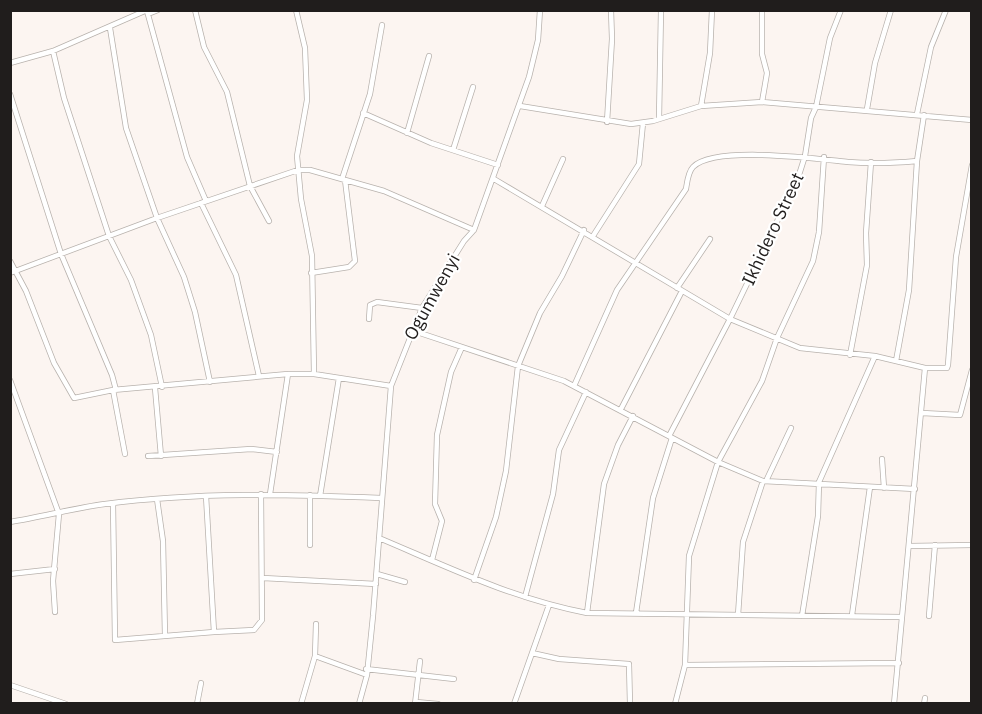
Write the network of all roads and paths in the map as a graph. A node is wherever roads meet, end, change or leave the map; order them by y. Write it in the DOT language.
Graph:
graph roads {
  1 [pos="159,10"];
  2 [pos="195,10"];
  3 [pos="296,10"];
  4 [pos="540,10"];
  5 [pos="611,10"];
  6 [pos="661,10"];
  7 [pos="712,10"];
  8 [pos="762,10"];
  9 [pos="841,10"];
  10 [pos="891,10"];
  11 [pos="946,10"];
  12 [pos="147,12"];
  13 [pos="382,25"];
  14 [pos="110,28"];
  15 [pos="52,51"];
  16 [pos="429,56"];
  17 [pos="10,63"];
  18 [pos="473,87"];
  19 [pos="10,94"];
  20 [pos="762,102"];
  21 [pos="520,106"];
  22 [pos="701,106"];
  23 [pos="816,107"];
  24 [pos="867,109"];
  25 [pos="363,113"];
  26 [pos="917,114"];
  27 [pos="924,115"];
  28 [pos="659,119"];
  29 [pos="972,120"];
  30 [pos="607,122"];
  31 [pos="643,123"];
  32 [pos="407,134"];
  33 [pos="453,150"];
  34 [pos="805,156"];
  35 [pos="824,158"];
  36 [pos="563,159"];
  37 [pos="918,161"];
  38 [pos="871,162"];
  39 [pos="498,165"];
  40 [pos="972,165"];
  41 [pos="298,170"];
  42 [pos="494,178"];
  43 [pos="343,180"];
  44 [pos="250,186"];
  45 [pos="204,202"];
  46 [pos="542,206"];
  47 [pos="157,218"];
  48 [pos="269,221"];
  49 [pos="474,230"];
  50 [pos="584,230"];
  51 [pos="109,236"];
  52 [pos="593,236"];
  53 [pos="710,239"];
  54 [pos="61,254"];
  55 [pos="10,261"];
  56 [pos="635,261"];
  57 [pos="13,272"];
  58 [pos="311,273"];
  59 [pos="680,290"];
  60 [pos="422,308"];
  61 [pos="369,319"];
  62 [pos="730,319"];
  63 [pos="411,330"];
  64 [pos="777,338"];
  65 [pos="462,347"];
  66 [pos="850,355"];
  67 [pos="875,356"];
  68 [pos="896,361"];
  69 [pos="518,366"];
  70 [pos="925,368"];
  71 [pos="972,370"];
  72 [pos="288,374"];
  73 [pos="314,375"];
  74 [pos="259,376"];
  75 [pos="339,378"];
  76 [pos="10,380"];
  77 [pos="210,382"];
  78 [pos="391,386"];
  79 [pos="574,386"];
  80 [pos="162,387"];
  81 [pos="155,388"];
  82 [pos="114,390"];
  83 [pos="586,392"];
  84 [pos="621,409"];
  85 [pos="922,413"];
  86 [pos="633,416"];
  87 [pos="791,428"];
  88 [pos="670,437"];
  89 [pos="277,452"];
  90 [pos="125,454"];
  91 [pos="148,456"];
  92 [pos="161,456"];
  93 [pos="882,459"];
  94 [pos="718,462"];
  95 [pos="765,480"];
  96 [pos="819,482"];
  97 [pos="870,487"];
  98 [pos="884,488"];
  99 [pos="915,489"];
  100 [pos="261,494"];
  101 [pos="270,494"];
  102 [pos="310,495"];
  103 [pos="206,496"];
  104 [pos="320,496"];
  105 [pos="381,498"];
  106 [pos="157,499"];
  107 [pos="113,503"];
  108 [pos="59,514"];
  109 [pos="10,522"];
  110 [pos="379,538"];
  111 [pos="310,545"];
  112 [pos="935,545"];
  113 [pos="972,545"];
  114 [pos="910,546"];
  115 [pos="432,560"];
  116 [pos="55,569"];
  117 [pos="10,574"];
  118 [pos="377,574"];
  119 [pos="263,578"];
  120 [pos="474,580"];
  121 [pos="405,582"];
  122 [pos="376,584"];
  123 [pos="525,597"];
  124 [pos="549,605"];
  125 [pos="55,612"];
  126 [pos="587,612"];
  127 [pos="688,612"];
  128 [pos="636,613"];
  129 [pos="738,615"];
  130 [pos="852,615"];
  131 [pos="802,616"];
  132 [pos="902,616"];
  133 [pos="929,616"];
  134 [pos="316,624"];
  135 [pos="214,632"];
  136 [pos="165,636"];
  137 [pos="532,653"];
  138 [pos="315,656"];
  139 [pos="420,661"];
  140 [pos="899,663"];
  141 [pos="685,665"];
  142 [pos="367,672"];
  143 [pos="420,676"];
  144 [pos="454,680"];
  145 [pos="201,683"];
  146 [pos="10,686"];
  147 [pos="416,703"];
  148 [pos="66,704"];
  149 [pos="197,704"];
  150 [pos="301,704"];
  151 [pos="359,704"];
  152 [pos="438,704"];
  153 [pos="514,704"];
  154 [pos="630,704"];
  155 [pos="675,704"];
  156 [pos="894,704"];
  1 -- 12 [label="street"];
  2 -- 44 [label="street"];
  3 -- 41 [label="street"];
  4 -- 21 [label="street, Ogumwenyi"];
  5 -- 30 [label="street"];
  6 -- 28 [label="street"];
  7 -- 22 [label="street"];
  8 -- 20 [label="street"];
  9 -- 23 [label="street, Ikhidero Street"];
  10 -- 24 [label="street"];
  11 -- 26 [label="street"];
  12 -- 14 [label="street"];
  12 -- 45 [label="street"];
  13 -- 25 [label="street"];
  14 -- 15 [label="street"];
  14 -- 47 [label="street"];
  15 -- 17 [label="street"];
  15 -- 51 [label="street"];
  16 -- 32 [label="street"];
  18 -- 33 [label="street"];
  19 -- 54 [label="street"];
  20 -- 22 [label="street"];
  20 -- 23 [label="street"];
  21 -- 30 [label="street"];
  21 -- 39 [label="street, Ogumwenyi"];
  22 -- 28 [label="street"];
  23 -- 24 [label="street"];
  23 -- 34 [label="street, Ikhidero Street"];
  24 -- 26 [label="street"];
  25 -- 32 [label="street"];
  25 -- 43 [label="street"];
  26 -- 27 [label="street"];
  27 -- 29 [label="street"];
  27 -- 37 [label="street"];
  28 -- 31 [label="street"];
  30 -- 31 [label="street"];
  31 -- 52 [label="street"];
  32 -- 33 [label="street"];
  33 -- 39 [label="street"];
  34 -- 35 [label="street"];
  34 -- 56 [label="street"];
  34 -- 62 [label="street, Ikhidero Street"];
  35 -- 38 [label="street"];
  35 -- 64 [label="street"];
  36 -- 46 [label="street"];
  37 -- 38 [label="street"];
  37 -- 68 [label="street"];
  38 -- 66 [label="street"];
  39 -- 42 [label="street, Ogumwenyi"];
  40 -- 70 [label="street"];
  41 -- 43 [label="street"];
  41 -- 44 [label="street"];
  41 -- 58 [label="street"];
  42 -- 46 [label="street"];
  42 -- 49 [label="street, Ogumwenyi"];
  43 -- 49 [label="street"];
  43 -- 58 [label="street"];
  44 -- 45 [label="street"];
  44 -- 48 [label="street"];
  45 -- 47 [label="street"];
  45 -- 74 [label="street"];
  46 -- 50 [label="street"];
  47 -- 51 [label="street"];
  47 -- 77 [label="street"];
  49 -- 60 [label="street, Ogumwenyi"];
  50 -- 52 [label="street"];
  50 -- 69 [label="street"];
  51 -- 54 [label="street"];
  51 -- 80 [label="street"];
  52 -- 56 [label="street"];
  53 -- 59 [label="street"];
  54 -- 57 [label="street"];
  54 -- 82 [label="street"];
  55 -- 57 [label="street"];
  56 -- 59 [label="street"];
  56 -- 79 [label="street"];
  57 -- 82 [label="street"];
  58 -- 73 [label="street"];
  59 -- 62 [label="street"];
  59 -- 84 [label="street"];
  60 -- 61 [label="street"];
  60 -- 63 [label="street, Ogumwenyi"];
  62 -- 64 [label="street"];
  62 -- 88 [label="street, Ikhidero Street"];
  63 -- 65 [label="street"];
  63 -- 78 [label="street, Ogumwenyi"];
  64 -- 66 [label="street"];
  64 -- 94 [label="street"];
  65 -- 69 [label="street"];
  65 -- 115 [label="street"];
  66 -- 67 [label="street"];
  67 -- 68 [label="street"];
  67 -- 96 [label="street"];
  68 -- 70 [label="street"];
  69 -- 79 [label="street"];
  69 -- 120 [label="street"];
  70 -- 85 [label="street"];
  71 -- 85 [label="street"];
  72 -- 73 [label="street"];
  72 -- 74 [label="street"];
  72 -- 89 [label="street"];
  73 -- 75 [label="street"];
  74 -- 77 [label="street"];
  75 -- 78 [label="street"];
  75 -- 104 [label="street"];
  76 -- 108 [label="street"];
  77 -- 80 [label="street"];
  78 -- 105 [label="street, Ogumwenyi"];
  79 -- 83 [label="street"];
  80 -- 81 [label="street"];
  81 -- 82 [label="street"];
  81 -- 92 [label="street"];
  82 -- 90 [label="street"];
  83 -- 84 [label="street"];
  83 -- 123 [label="street"];
  84 -- 86 [label="street"];
  85 -- 99 [label="street"];
  86 -- 88 [label="street"];
  86 -- 126 [label="street"];
  87 -- 95 [label="street"];
  88 -- 94 [label="street"];
  88 -- 128 [label="street, Ikhidero Street"];
  89 -- 92 [label="street"];
  89 -- 101 [label="street"];
  91 -- 92 [label="street"];
  93 -- 98 [label="street"];
  94 -- 95 [label="street"];
  94 -- 127 [label="street"];
  95 -- 96 [label="street"];
  95 -- 129 [label="street"];
  96 -- 97 [label="street"];
  96 -- 131 [label="street"];
  97 -- 98 [label="street"];
  97 -- 130 [label="street"];
  98 -- 99 [label="street"];
  99 -- 114 [label="street"];
  100 -- 101 [label="street"];
  100 -- 103 [label="street"];
  100 -- 119 [label="street"];
  101 -- 102 [label="street"];
  102 -- 104 [label="street"];
  102 -- 111 [label="street"];
  103 -- 106 [label="street"];
  103 -- 135 [label="street"];
  104 -- 105 [label="street"];
  105 -- 110 [label="street, Ogumwenyi"];
  106 -- 107 [label="street"];
  106 -- 136 [label="street"];
  107 -- 108 [label="street"];
  107 -- 136 [label="street"];
  108 -- 109 [label="street"];
  108 -- 116 [label="street"];
  110 -- 115 [label="street"];
  110 -- 118 [label="street, Ogumwenyi"];
  112 -- 113 [label="street"];
  112 -- 114 [label="street"];
  112 -- 133 [label="street"];
  114 -- 132 [label="street"];
  115 -- 120 [label="street"];
  116 -- 117 [label="street"];
  116 -- 125 [label="street"];
  118 -- 121 [label="street"];
  118 -- 122 [label="street, Ogumwenyi"];
  119 -- 122 [label="street"];
  119 -- 135 [label="street"];
  120 -- 123 [label="street"];
  122 -- 142 [label="street, Ogumwenyi"];
  123 -- 124 [label="street"];
  124 -- 126 [label="street"];
  124 -- 137 [label="street"];
  126 -- 128 [label="street"];
  127 -- 128 [label="street"];
  127 -- 129 [label="street"];
  127 -- 141 [label="street"];
  129 -- 131 [label="street"];
  130 -- 131 [label="street"];
  130 -- 132 [label="street"];
  132 -- 140 [label="street"];
  134 -- 138 [label="street"];
  135 -- 136 [label="street"];
  137 -- 153 [label="street"];
  137 -- 154 [label="street"];
  138 -- 142 [label="street"];
  138 -- 150 [label="street"];
  139 -- 143 [label="street"];
  140 -- 141 [label="street"];
  140 -- 156 [label="street"];
  141 -- 155 [label="street"];
  142 -- 143 [label="street"];
  142 -- 151 [label="street, Ogumwenyi"];
  143 -- 144 [label="street"];
  143 -- 147 [label="street"];
  145 -- 149 [label="street"];
  146 -- 148 [label="street"];
  147 -- 152 [label="street"];
}
